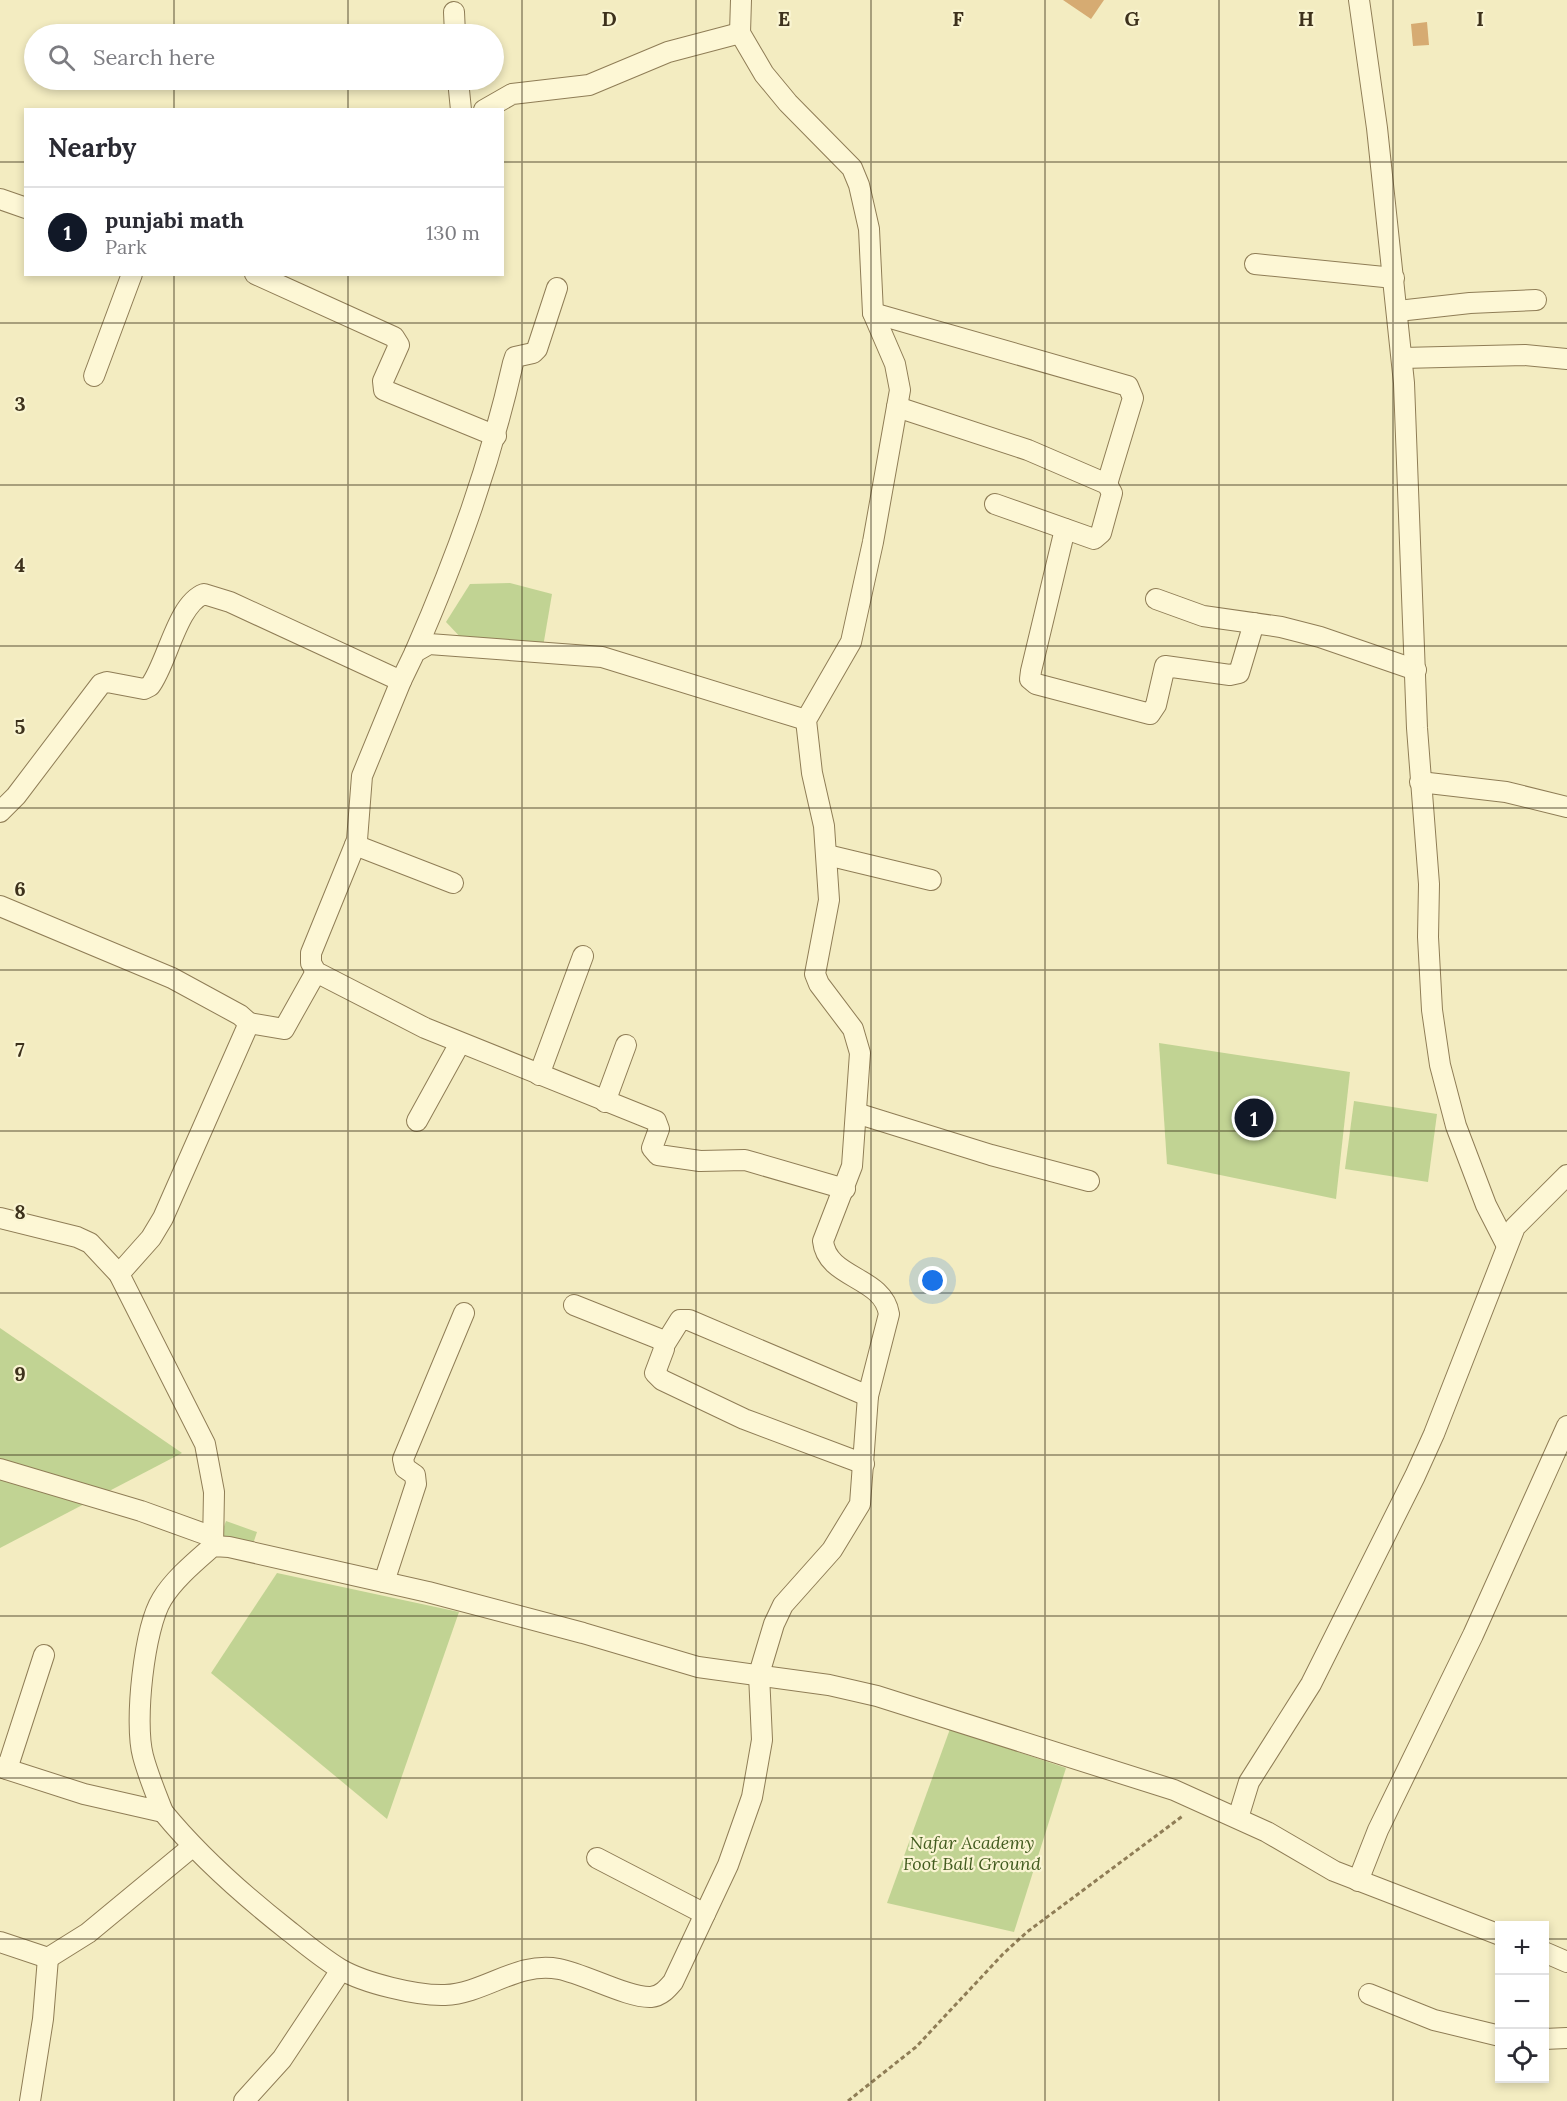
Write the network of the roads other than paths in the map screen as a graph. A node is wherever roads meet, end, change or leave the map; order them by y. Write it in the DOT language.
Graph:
graph roads {
  1 [pos="741,0"];
  2 [pos="1359,0"];
  3 [pos="454,12"];
  4 [pos="455,24"];
  5 [pos="740,33"];
  6 [pos="459,90"];
  7 [pos="461,108"];
  8 [pos="488,108"];
  9 [pos="0,199"];
  10 [pos="24,207"];
  11 [pos="1255,264"];
  12 [pos="131,276"];
  13 [pos="259,276"];
  14 [pos="1394,278"];
  15 [pos="557,288"];
  16 [pos="1536,300"];
  17 [pos="1398,311"];
  18 [pos="873,313"];
  19 [pos="1402,358"];
  20 [pos="1567,358"];
  21 [pos="94,376"];
  22 [pos="897,407"];
  23 [pos="496,436"];
  24 [pos="1107,484"];
  25 [pos="995,504"];
  26 [pos="1065,529"];
  27 [pos="1156,599"];
  28 [pos="1254,623"];
  29 [pos="415,652"];
  30 [pos="1416,670"];
  31 [pos="401,681"];
  32 [pos="806,720"];
  33 [pos="1420,782"];
  34 [pos="1567,807"];
  35 [pos="0,812"];
  36 [pos="355,845"];
  37 [pos="827,855"];
  38 [pos="931,880"];
  39 [pos="453,883"];
  40 [pos="0,906"];
  41 [pos="583,956"];
  42 [pos="316,972"];
  43 [pos="249,1023"];
  44 [pos="460,1043"];
  45 [pos="626,1045"];
  46 [pos="539,1075"];
  47 [pos="605,1102"];
  48 [pos="855,1113"];
  49 [pos="417,1121"];
  50 [pos="1567,1175"];
  51 [pos="1089,1181"];
  52 [pos="845,1189"];
  53 [pos="1,1220"];
  54 [pos="1507,1246"];
  55 [pos="119,1274"];
  56 [pos="574,1305"];
  57 [pos="464,1312"];
  58 [pos="664,1344"];
  59 [pos="868,1396"];
  60 [pos="1567,1426"];
  61 [pos="864,1464"];
  62 [pos="0,1469"];
  63 [pos="213,1541"];
  64 [pos="384,1582"];
  65 [pos="44,1655"];
  66 [pos="759,1674"];
  67 [pos="3,1768"];
  68 [pos="163,1812"];
  69 [pos="1238,1818"];
  70 [pos="192,1847"];
  71 [pos="597,1858"];
  72 [pos="1358,1881"];
  73 [pos="705,1914"];
  74 [pos="1495,1933"];
  75 [pos="0,1942"];
  76 [pos="1549,1955"];
  77 [pos="48,1958"];
  78 [pos="1567,1962"];
  79 [pos="341,1970"];
  80 [pos="1369,1994"];
  81 [pos="1495,2035"];
  82 [pos="1567,2038"];
  83 [pos="1549,2039"];
  84 [pos="30,2101"];
  85 [pos="244,2101"];
  1 -- 5 [label="street"];
  2 -- 14 [label="street"];
  3 -- 4 [label="street"];
  5 -- 8 [label="street"];
  5 -- 18 [label="street"];
  6 -- 7 [label="street"];
  9 -- 10 [label="street"];
  11 -- 14 [label="street"];
  12 -- 21 [label="street"];
  13 -- 23 [label="street"];
  14 -- 17 [label="street"];
  15 -- 23 [label="street"];
  16 -- 17 [label="street"];
  17 -- 19 [label="street"];
  18 -- 22 [label="street"];
  18 -- 24 [label="street"];
  19 -- 20 [label="street"];
  19 -- 30 [label="street"];
  22 -- 24 [label="street"];
  22 -- 32 [label="street"];
  23 -- 29 [label="street"];
  24 -- 26 [label="street"];
  25 -- 26 [label="street"];
  26 -- 28 [label="street"];
  27 -- 28 [label="street"];
  28 -- 30 [label="street"];
  29 -- 31 [label="street"];
  29 -- 32 [label="street"];
  30 -- 33 [label="street"];
  31 -- 35 [label="street"];
  31 -- 36 [label="street"];
  32 -- 37 [label="street"];
  33 -- 34 [label="street"];
  33 -- 54 [label="street"];
  36 -- 39 [label="street"];
  36 -- 42 [label="street"];
  37 -- 38 [label="street"];
  37 -- 48 [label="street"];
  40 -- 43 [label="street"];
  41 -- 46 [label="street"];
  42 -- 43 [label="street"];
  42 -- 44 [label="street"];
  43 -- 55 [label="street"];
  44 -- 46 [label="street"];
  44 -- 49 [label="street"];
  45 -- 47 [label="street"];
  46 -- 47 [label="street"];
  47 -- 52 [label="street"];
  48 -- 51 [label="street"];
  48 -- 52 [label="street"];
  50 -- 54 [label="street"];
  52 -- 59 [label="street"];
  53 -- 55 [label="street"];
  54 -- 69 [label="street"];
  55 -- 63 [label="street"];
  56 -- 58 [label="street"];
  57 -- 64 [label="street"];
  58 -- 59 [label="street"];
  58 -- 61 [label="street"];
  59 -- 61 [label="street"];
  60 -- 72 [label="street"];
  61 -- 66 [label="street"];
  62 -- 63 [label="street"];
  63 -- 64 [label="street"];
  63 -- 68 [label="street"];
  64 -- 66 [label="street"];
  65 -- 67 [label="street"];
  66 -- 69 [label="street"];
  66 -- 73 [label="street"];
  67 -- 68 [label="street"];
  68 -- 70 [label="street"];
  69 -- 72 [label="street"];
  70 -- 77 [label="street"];
  70 -- 79 [label="street"];
  71 -- 73 [label="street"];
  72 -- 74 [label="street"];
  73 -- 79 [label="street"];
  75 -- 77 [label="street"];
  76 -- 78 [label="street"];
  77 -- 84 [label="street"];
  79 -- 85 [label="street"];
  80 -- 81 [label="street"];
  82 -- 83 [label="street"];
}
